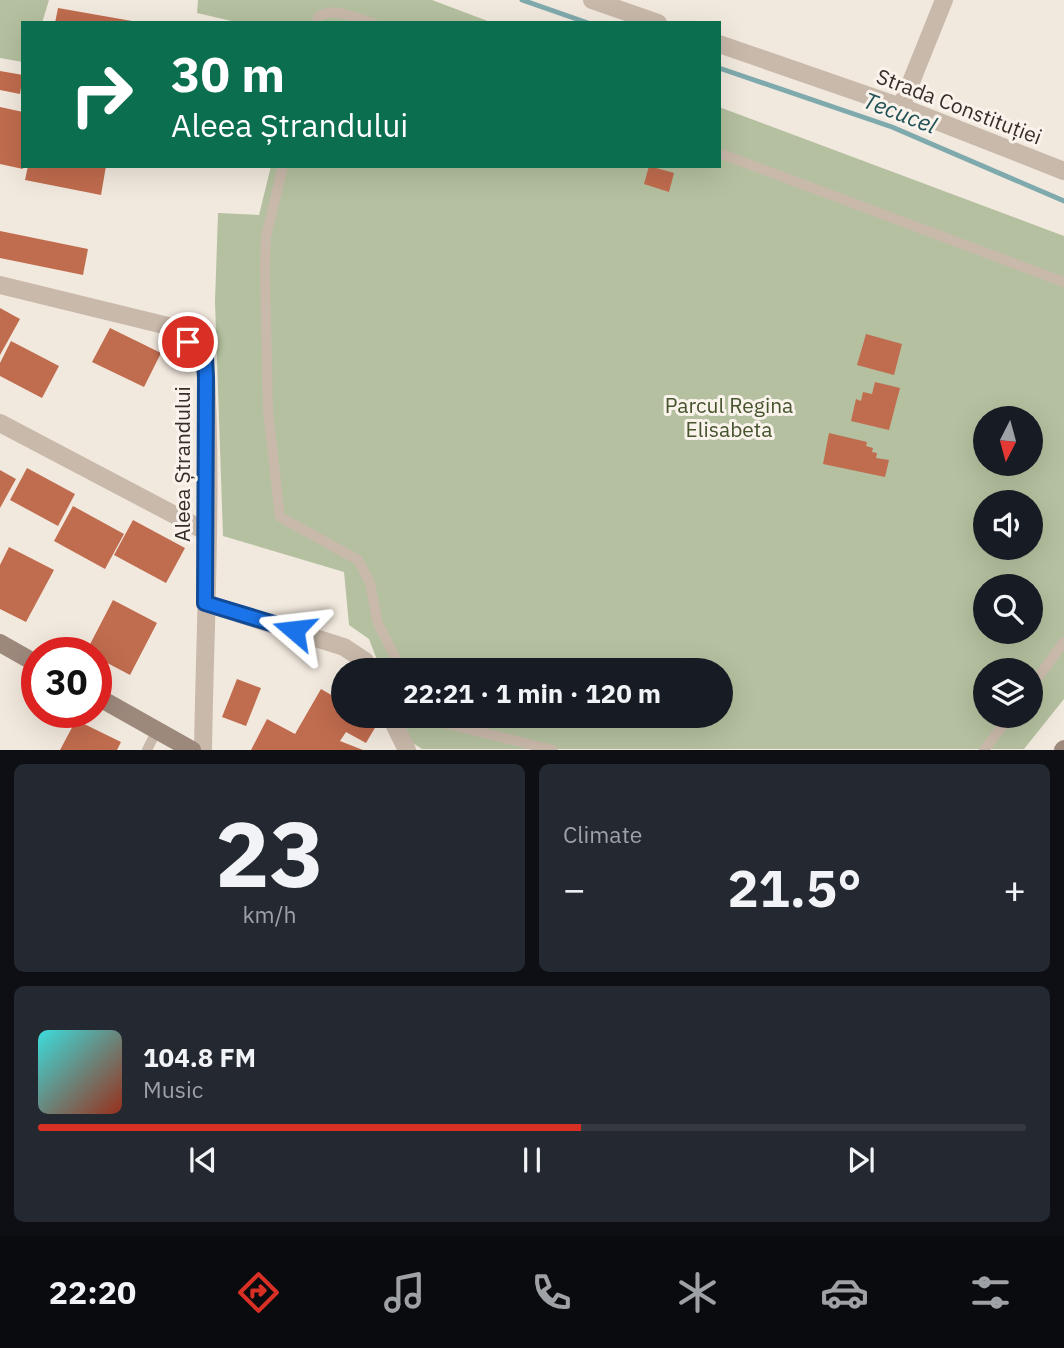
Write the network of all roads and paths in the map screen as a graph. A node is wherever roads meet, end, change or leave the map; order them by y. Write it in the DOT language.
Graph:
graph roads {
  1 [pos="592,0"];
  2 [pos="944,0"];
  3 [pos="317,21"];
  4 [pos="365,21"];
  5 [pos="652,21"];
  6 [pos="721,45"];
  7 [pos="901,107"];
  8 [pos="721,154"];
  9 [pos="283,168"];
  10 [pos="1064,171"];
  11 [pos="1064,282"];
  12 [pos="0,285"];
  13 [pos="0,423"];
  14 [pos="207,531"];
  15 [pos="205,603"];
  16 [pos="1064,642"];
  17 [pos="0,643"];
  18 [pos="21,655"];
  19 [pos="360,658"];
  20 [pos="396,658"];
  21 [pos="1043,671"];
  22 [pos="112,705"];
  23 [pos="396,728"];
  24 [pos="463,728"];
  25 [pos="1001,728"];
  26 [pos="157,730"];
  27 [pos="147,750"];
  28 [pos="192,750"];
  29 [pos="203,750"];
  30 [pos="407,750"];
  31 [pos="553,750"];
  32 [pos="984,750"];
  1 -- 5 [label="street"];
  2 -- 7 [label="street"];
  3 -- 4 [label="lane"];
  6 -- 7 [label="street, Strada Constituției"];
  7 -- 10 [label="street, Strada Constituției"];
  8 -- 11 [label="lane"];
  9 -- 20 [label="lane"];
  12 -- 14 [label="street, Aleea Ștrandului"];
  13 -- 14 [label="street"];
  14 -- 15 [label="street, Aleea Ștrandului"];
  15 -- 19 [label="street"];
  15 -- 29 [label="street, Aleea Ștrandului"];
  16 -- 21 [label="lane"];
  17 -- 18 [label="main road"];
  22 -- 26 [label="main road"];
  23 -- 30 [label="street"];
  24 -- 31 [label="lane"];
  25 -- 32 [label="lane"];
  26 -- 27 [label="lane"];
  26 -- 28 [label="main road"];
}
